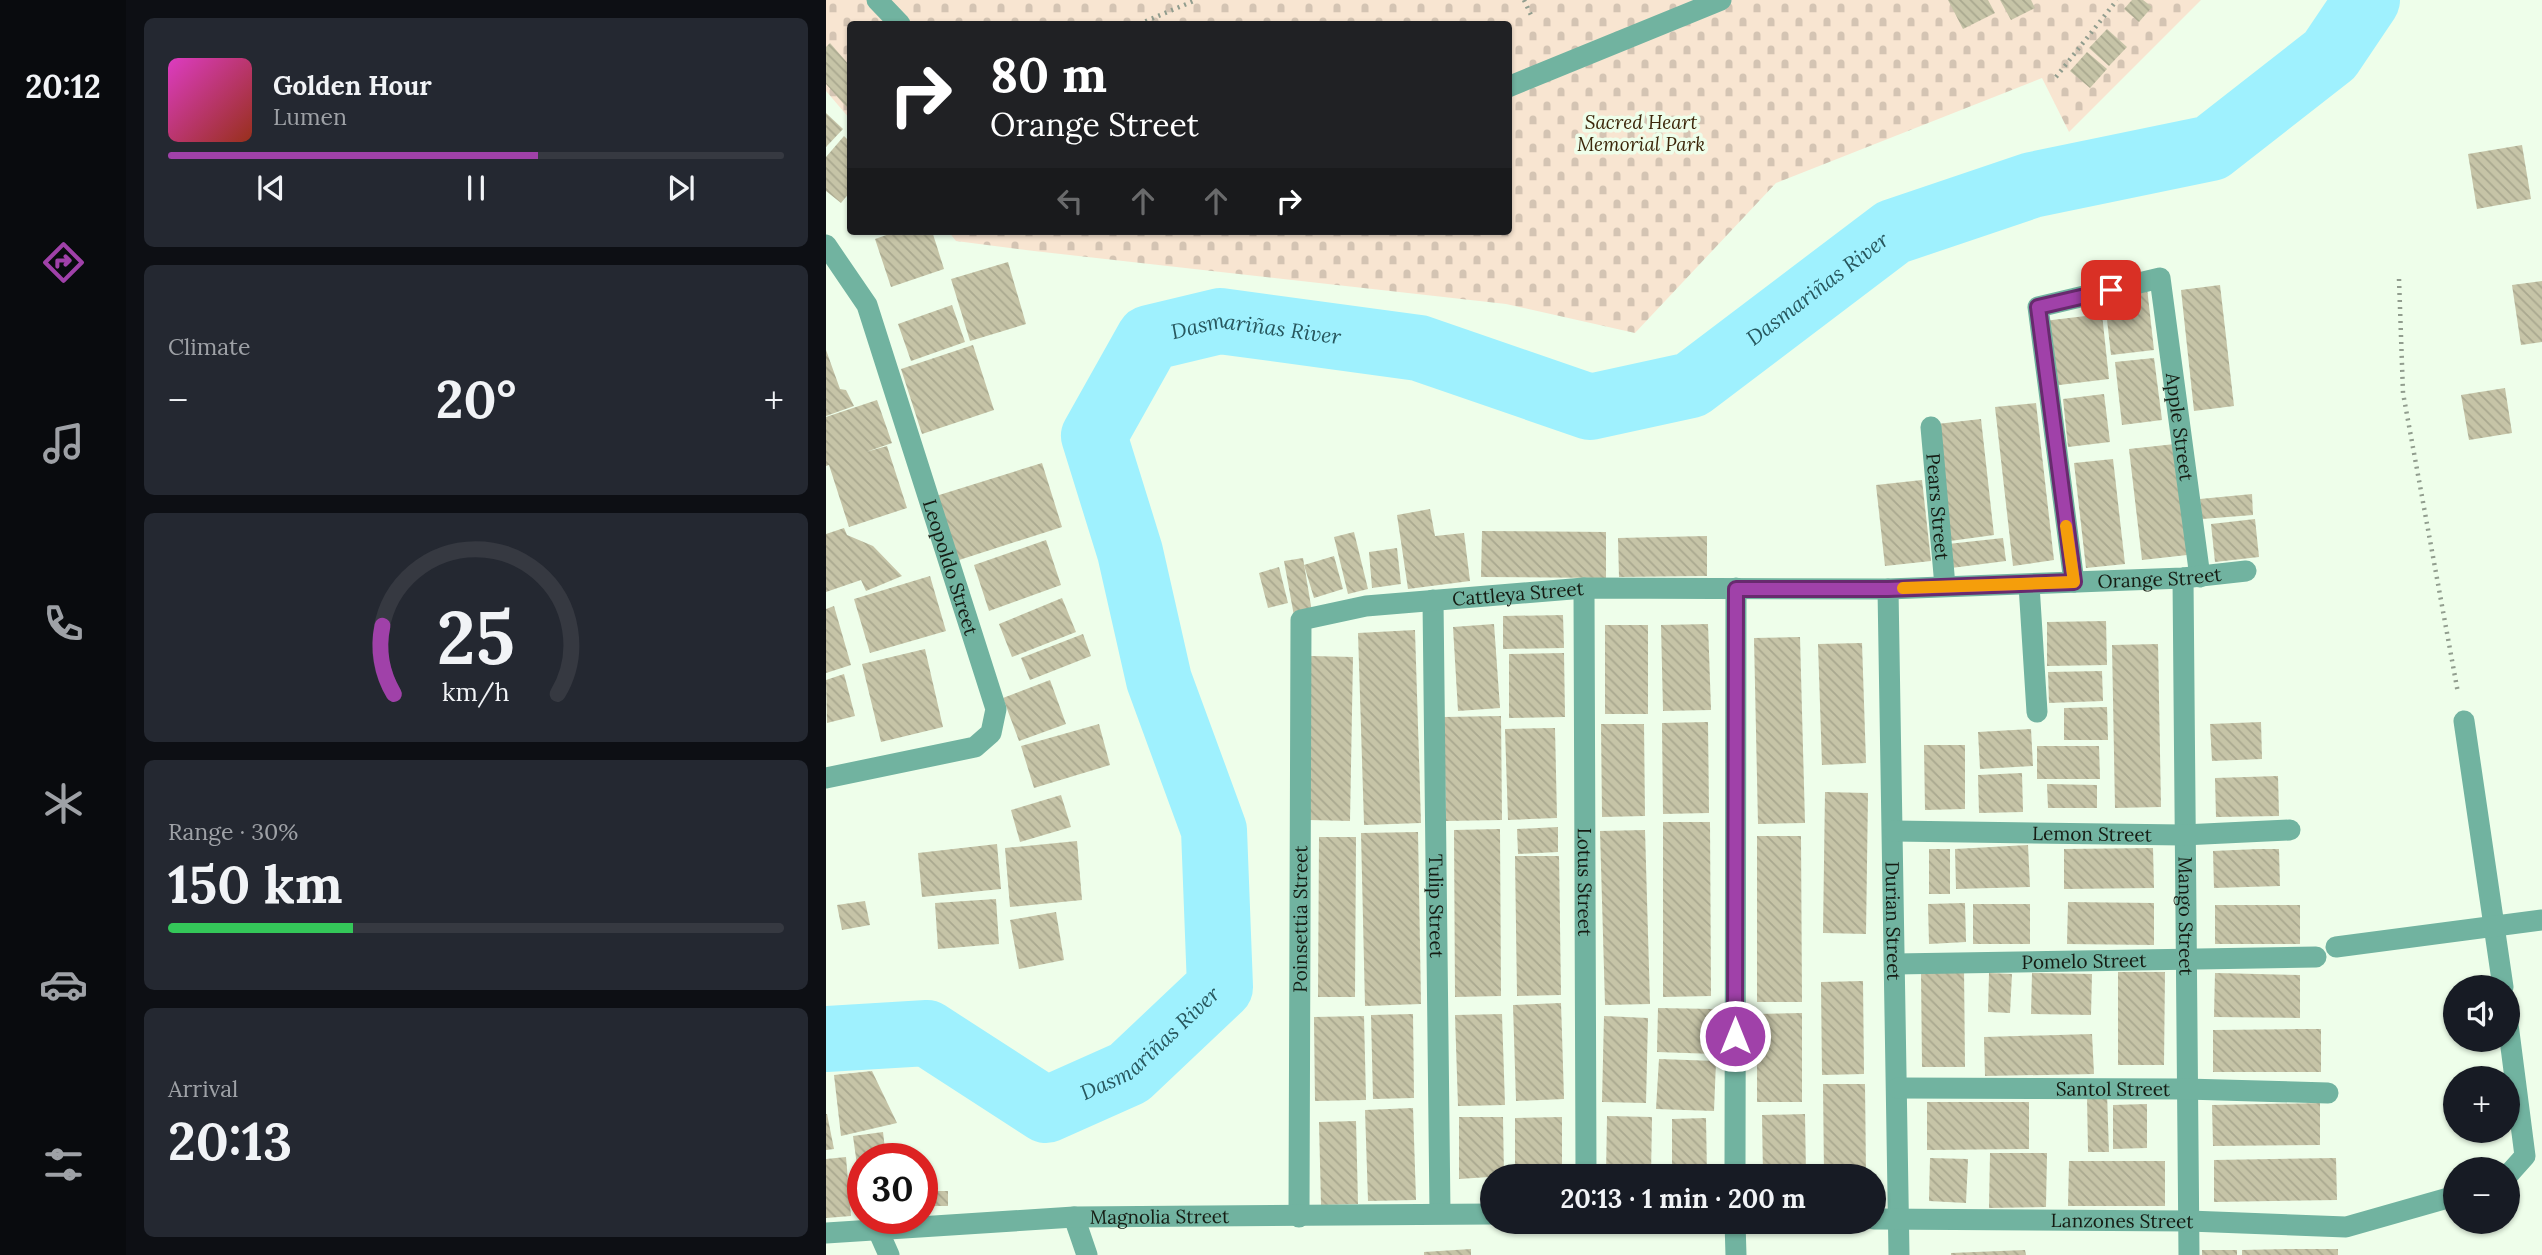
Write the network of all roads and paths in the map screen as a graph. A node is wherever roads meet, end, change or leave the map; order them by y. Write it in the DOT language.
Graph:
graph roads {
  1 [pos="877,0"];
  2 [pos="1196,0"];
  3 [pos="1524,0"];
  4 [pos="1721,0"];
  5 [pos="2117,0"];
  6 [pos="1531,15"];
  7 [pos="897,21"];
  8 [pos="1146,21"];
  9 [pos="2056,77"];
  10 [pos="1512,85"];
  11 [pos="826,245"];
  12 [pos="2399,279"];
  13 [pos="1931,427"];
  14 [pos="2246,571"];
  15 [pos="2192,577"];
  16 [pos="2074,582"];
  17 [pos="2029,585"];
  18 [pos="1945,586"];
  19 [pos="1584,588"];
  20 [pos="1736,589"];
  21 [pos="1888,589"];
  22 [pos="1433,600"];
  23 [pos="1301,620"];
  24 [pos="2037,712"];
  25 [pos="2463,721"];
  26 [pos="826,778"];
  27 [pos="2290,830"];
  28 [pos="1894,831"];
  29 [pos="2183,835"];
  30 [pos="2542,920"];
  31 [pos="2495,926"];
  32 [pos="2336,947"];
  33 [pos="2185,957"];
  34 [pos="2316,957"];
  35 [pos="1895,964"];
  36 [pos="2501,975"];
  37 [pos="2512,1052"];
  38 [pos="1898,1088"];
  39 [pos="2186,1089"];
  40 [pos="2328,1093"];
  41 [pos="2520,1162"];
  42 [pos="1586,1164"];
  43 [pos="1735,1164"];
  44 [pos="2443,1199"];
  45 [pos="1440,1213"];
  46 [pos="1480,1214"];
  47 [pos="1074,1217"];
  48 [pos="1299,1217"];
  49 [pos="1886,1219"];
  50 [pos="1899,1219"];
  51 [pos="2189,1222"];
  52 [pos="938,1225"];
  53 [pos="847,1231"];
  54 [pos="826,1233"];
  55 [pos="880,1234"];
  56 [pos="1735,1234"];
  57 [pos="889,1255"];
  58 [pos="1087,1255"];
  59 [pos="1736,1255"];
  60 [pos="1899,1255"];
  61 [pos="2189,1255"];
  1 -- 7 [label="street"];
  2 -- 8 [label="path"];
  3 -- 6 [label="path"];
  4 -- 10 [label="street"];
  5 -- 9 [label="path"];
  11 -- 26 [label="street, Leopoldo Street"];
  12 -- 25 [label="path"];
  13 -- 18 [label="street, Pears Street"];
  14 -- 15 [label="street, Orange Street"];
  15 -- 16 [label="street, Orange Street"];
  15 -- 16 [label="street, Apple Street"];
  15 -- 29 [label="street, Mango Street"];
  16 -- 17 [label="street, Orange Street"];
  17 -- 18 [label="street, Orange Street"];
  17 -- 24 [label="street"];
  18 -- 21 [label="street, Orange Street"];
  19 -- 20 [label="street, Cattleya Street"];
  19 -- 22 [label="street, Cattleya Street"];
  19 -- 42 [label="street, Lotus Street"];
  20 -- 21 [label="street, Orange Street"];
  20 -- 43 [label="street"];
  21 -- 28 [label="street, Durian Street"];
  22 -- 23 [label="street, Cattleya Street"];
  22 -- 45 [label="street, Tulip Street"];
  23 -- 48 [label="street, Poinsettia Street"];
  25 -- 31 [label="street"];
  27 -- 29 [label="street, Lemon Street"];
  28 -- 29 [label="street, Lemon Street"];
  28 -- 35 [label="street, Durian Street"];
  29 -- 33 [label="street, Mango Street"];
  30 -- 31 [label="street"];
  31 -- 32 [label="street"];
  31 -- 36 [label="street"];
  33 -- 34 [label="street, Pomelo Street"];
  33 -- 35 [label="street, Pomelo Street"];
  33 -- 39 [label="street, Mango Street"];
  35 -- 38 [label="street, Durian Street"];
  37 -- 41 [label="street"];
  38 -- 39 [label="street, Santol Street"];
  38 -- 50 [label="street, Durian Street"];
  39 -- 40 [label="street, Santol Street"];
  39 -- 51 [label="street, Mango Street"];
  44 -- 51 [label="street, Lanzones Street"];
  45 -- 46 [label="street, Magnolia Street"];
  45 -- 48 [label="street, Magnolia Street"];
  47 -- 48 [label="street, Magnolia Street"];
  47 -- 52 [label="street, Magnolia Street"];
  47 -- 58 [label="street"];
  49 -- 50 [label="street"];
  50 -- 51 [label="street, Lanzones Street"];
  50 -- 60 [label="street, Durian Street"];
  51 -- 61 [label="street, Mango Street"];
  53 -- 54 [label="street, Magnolia Street"];
  55 -- 57 [label="street"];
  56 -- 59 [label="street"];
}
